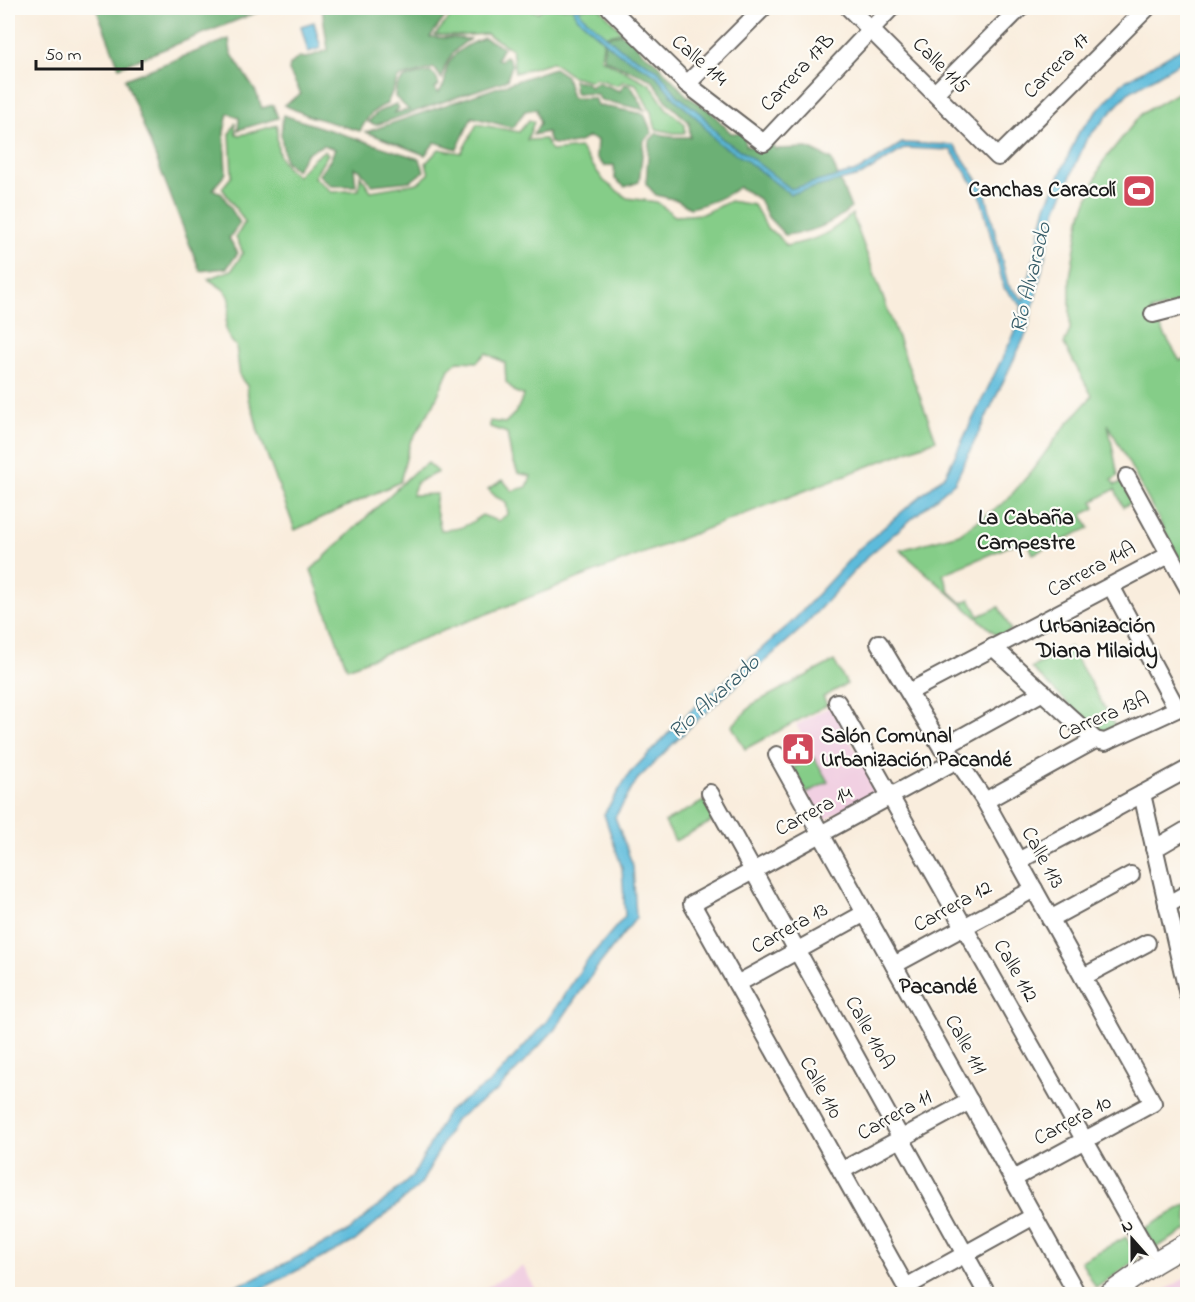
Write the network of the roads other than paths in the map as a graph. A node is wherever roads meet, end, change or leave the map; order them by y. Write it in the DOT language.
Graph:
graph roads {
  1 [pos="763,8"];
  2 [pos="849,8"];
  3 [pos="891,8"];
  4 [pos="1020,8"];
  5 [pos="1147,8"];
  6 [pos="620,11"];
  7 [pos="870,28"];
  8 [pos="687,84"];
  9 [pos="935,93"];
  10 [pos="764,143"];
  11 [pos="999,157"];
  12 [pos="1188,305"];
  13 [pos="1153,314"];
  14 [pos="1127,477"];
  15 [pos="1169,555"];
  16 [pos="1111,586"];
  17 [pos="1188,588"];
  18 [pos="879,643"];
  19 [pos="993,647"];
  20 [pos="909,692"];
  21 [pos="1042,692"];
  22 [pos="837,702"];
  23 [pos="1095,740"];
  24 [pos="942,748"];
  25 [pos="777,755"];
  26 [pos="957,760"];
  27 [pos="1188,769"];
  28 [pos="710,793"];
  29 [pos="1142,794"];
  30 [pos="890,797"];
  31 [pos="985,801"];
  32 [pos="1188,829"];
  33 [pos="822,834"];
  34 [pos="1154,849"];
  35 [pos="1018,861"];
  36 [pos="753,871"];
  37 [pos="1131,875"];
  38 [pos="1034,889"];
  39 [pos="1188,893"];
  40 [pos="692,904"];
  41 [pos="1167,905"];
  42 [pos="865,913"];
  43 [pos="1050,919"];
  44 [pos="964,927"];
  45 [pos="1147,943"];
  46 [pos="797,951"];
  47 [pos="894,965"];
  48 [pos="1083,977"];
  49 [pos="737,984"];
  50 [pos="1188,995"];
  51 [pos="970,1101"];
  52 [pos="1153,1103"];
  53 [pos="901,1138"];
  54 [pos="1085,1140"];
  55 [pos="841,1171"];
  56 [pos="1013,1179"];
  57 [pos="1034,1216"];
  58 [pos="1188,1243"];
  59 [pos="965,1254"];
  60 [pos="1154,1263"];
  61 [pos="908,1291"];
  62 [pos="987,1294"];
  63 [pos="1077,1294"];
  64 [pos="1110,1294"];
  1 -- 8 [label="street"];
  2 -- 7 [label="street, Calle 115"];
  3 -- 7 [label="street, Carrera 17B"];
  4 -- 9 [label="street"];
  5 -- 11 [label="street, Carrera 17"];
  6 -- 8 [label="street, Calle 114"];
  7 -- 9 [label="street, Calle 115"];
  7 -- 10 [label="street, Carrera 17B"];
  8 -- 10 [label="street, Calle 114"];
  9 -- 11 [label="street, Calle 115"];
  12 -- 13 [label="street"];
  14 -- 15 [label="street"];
  15 -- 16 [label="street, Carrera 14A"];
  15 -- 17 [label="street"];
  16 -- 19 [label="street, Carrera 14A"];
  16 -- 23 [label="street, Carrera 13A"];
  18 -- 20 [label="street, Calle 113"];
  19 -- 20 [label="street, Carrera 14A"];
  19 -- 21 [label="street"];
  20 -- 24 [label="street, Calle 113"];
  21 -- 23 [label="street"];
  21 -- 24 [label="street"];
  22 -- 30 [label="street, Calle 112"];
  23 -- 31 [label="street, Carrera 13A"];
  24 -- 26 [label="street, Calle 113"];
  25 -- 33 [label="street, Calle 111"];
  26 -- 30 [label="street, Carrera 14"];
  26 -- 31 [label="street, Calle 113"];
  27 -- 29 [label="street"];
  28 -- 36 [label="street, Calle 110A"];
  29 -- 34 [label="street"];
  29 -- 35 [label="street"];
  30 -- 33 [label="street, Carrera 14"];
  30 -- 44 [label="street, Calle 112"];
  31 -- 35 [label="street, Calle 113"];
  32 -- 34 [label="street"];
  33 -- 36 [label="street, Carrera 14"];
  33 -- 42 [label="street, Calle 111"];
  34 -- 41 [label="street"];
  35 -- 38 [label="street, Calle 113"];
  36 -- 40 [label="street, Carrera 14"];
  36 -- 46 [label="street, Calle 110A"];
  37 -- 43 [label="street"];
  38 -- 43 [label="street, Calle 113"];
  38 -- 44 [label="street, Carrera 12"];
  39 -- 41 [label="street"];
  40 -- 49 [label="street, Calle 110"];
  41 -- 50 [label="street"];
  42 -- 46 [label="street, Carrera 13"];
  42 -- 47 [label="street, Calle 111"];
  43 -- 48 [label="street, Calle 113"];
  44 -- 47 [label="street, Carrera 12"];
  44 -- 54 [label="street, Calle 112"];
  45 -- 48 [label="street"];
  46 -- 49 [label="street, Carrera 13"];
  46 -- 53 [label="street, Calle 110A"];
  47 -- 51 [label="street, Calle 111"];
  48 -- 52 [label="street, Calle 113"];
  49 -- 55 [label="street, Calle 110"];
  51 -- 53 [label="street, Carrera 11"];
  51 -- 56 [label="street, Calle 111"];
  52 -- 54 [label="street, Carrera 10"];
  53 -- 55 [label="street, Carrera 11"];
  53 -- 59 [label="street, Calle 110A"];
  54 -- 56 [label="street, Carrera 10"];
  54 -- 60 [label="street, Calle 112"];
  55 -- 61 [label="street, Calle 110"];
  56 -- 57 [label="street, Calle 111"];
  57 -- 59 [label="street"];
  57 -- 63 [label="street, Calle 111"];
  58 -- 60 [label="main road"];
  59 -- 61 [label="street"];
  59 -- 62 [label="street, Calle 110A"];
  60 -- 64 [label="main road"];
}
